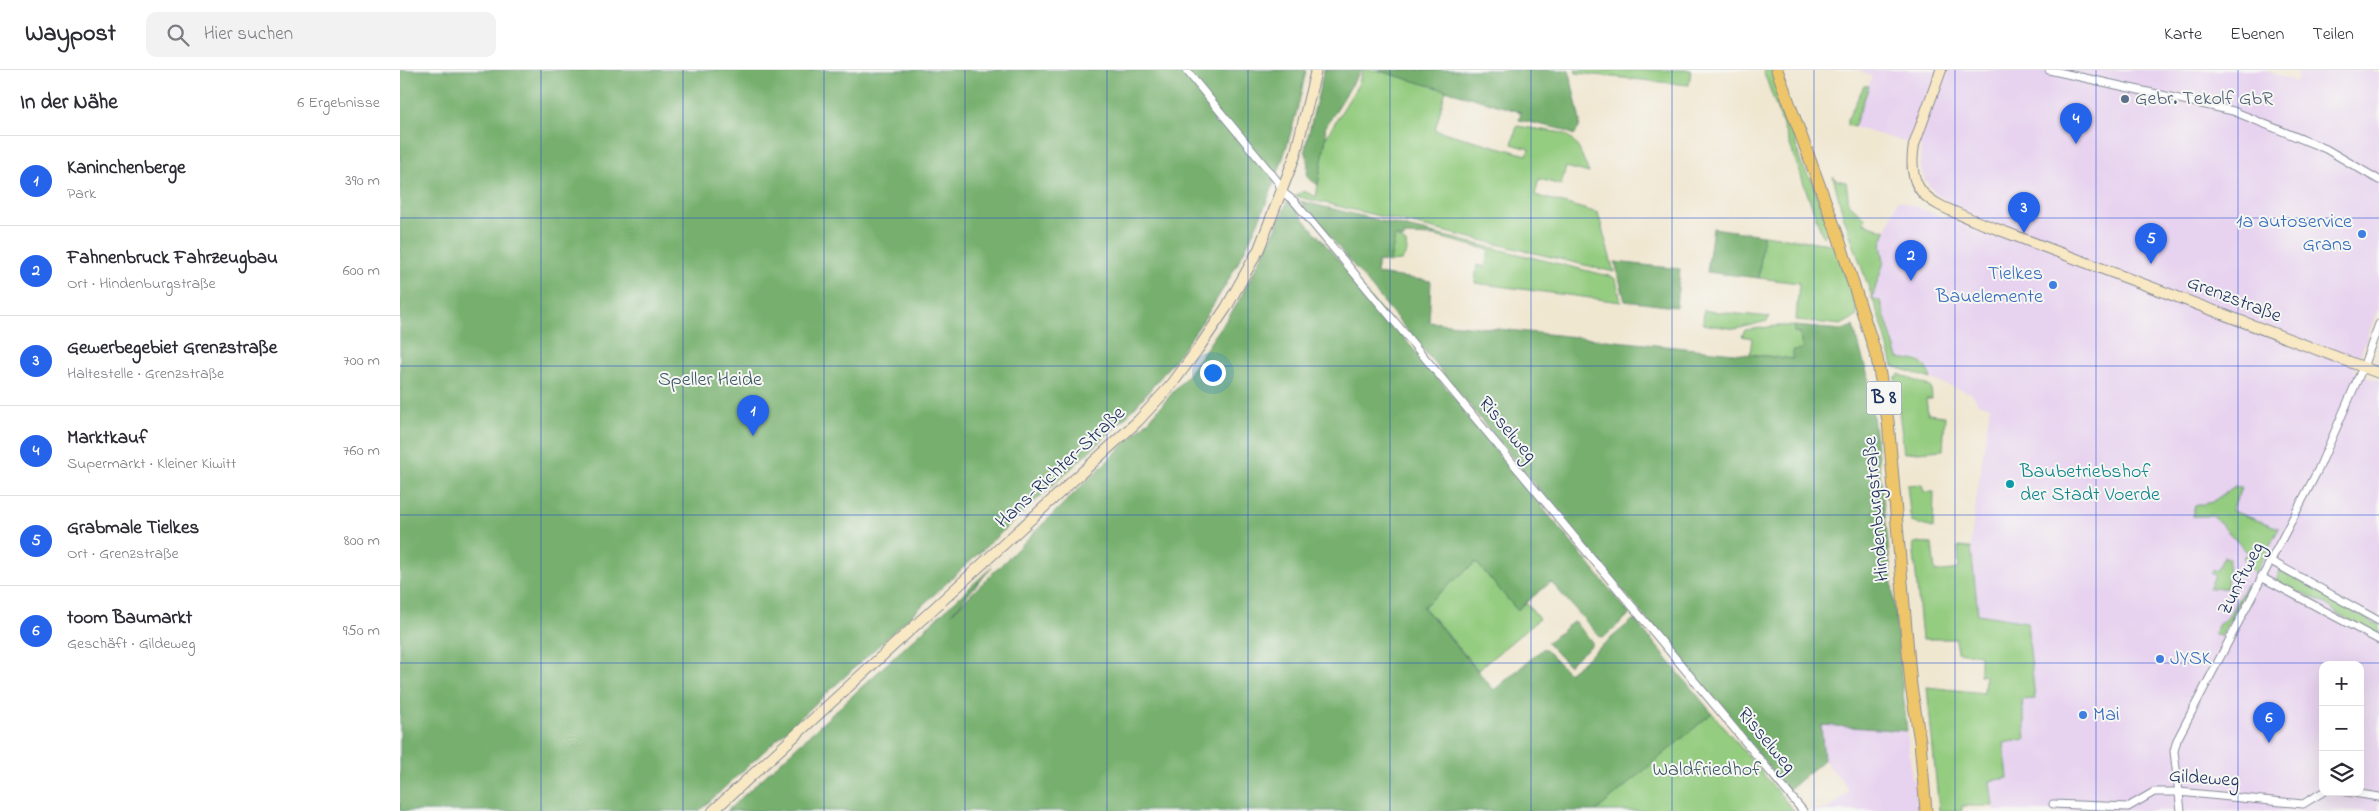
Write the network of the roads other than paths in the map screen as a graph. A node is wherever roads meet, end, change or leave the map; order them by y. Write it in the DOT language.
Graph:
graph roads {
  1 [pos="1186,70"];
  2 [pos="1316,70"];
  3 [pos="1777,70"];
  4 [pos="1941,70"];
  5 [pos="2049,70"];
  6 [pos="2379,180"];
  7 [pos="1281,190"];
  8 [pos="2379,324"];
  9 [pos="2364,367"];
  10 [pos="2379,373"];
  11 [pos="2269,560"];
  12 [pos="2261,577"];
  13 [pos="2379,621"];
  14 [pos="2379,640"];
  15 [pos="2179,792"];
  16 [pos="2319,794"];
  17 [pos="2364,795"];
  18 [pos="2379,797"];
  19 [pos="2053,804"];
  20 [pos="713,811"];
  21 [pos="1803,811"];
  22 [pos="1926,811"];
  23 [pos="2181,811"];
  1 -- 7 [label="street, Risselweg"];
  2 -- 7 [label="main road, Hans-Richter-Straße"];
  3 -- 22 [label="main road, Hindenburgstraße / B 8"];
  4 -- 9 [label="main road, Grenzstraße"];
  5 -- 6 [label="street"];
  7 -- 20 [label="main road, Hans-Richter-Straße"];
  7 -- 21 [label="street, Risselweg"];
  8 -- 9 [label="street, Zunftweg"];
  9 -- 10 [label="main road, Grenzstraße"];
  9 -- 11 [label="street, Zunftweg"];
  11 -- 12 [label="street, Zunftweg"];
  11 -- 13 [label="street"];
  12 -- 14 [label="street"];
  12 -- 15 [label="street, Zunftweg"];
  15 -- 16 [label="street, Gildeweg"];
  15 -- 19 [label="street, Gildeweg"];
  15 -- 23 [label="street, Zunftweg"];
  17 -- 18 [label="street"];
}
